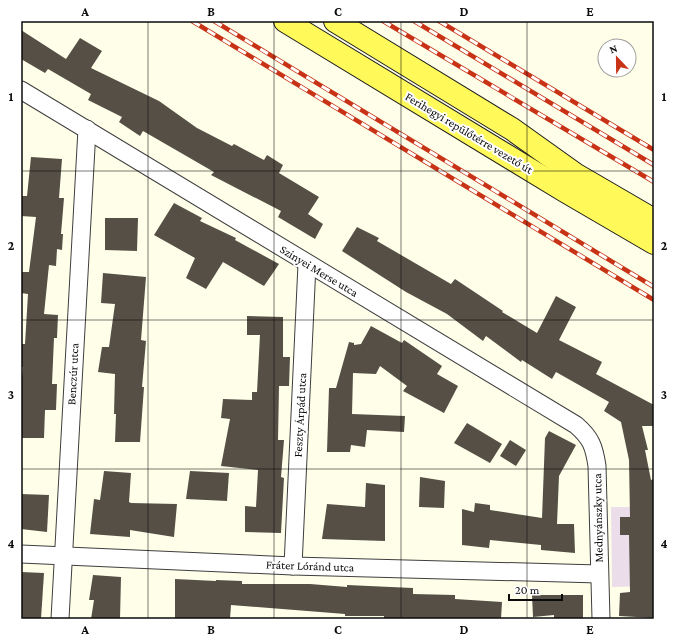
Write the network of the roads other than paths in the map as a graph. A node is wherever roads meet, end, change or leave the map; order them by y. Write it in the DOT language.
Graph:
graph roads {
  1 [pos="285,21"];
  2 [pos="335,21"];
  3 [pos="21,90"];
  4 [pos="87,129"];
  5 [pos="654,220"];
  6 [pos="654,243"];
  7 [pos="307,264"];
  8 [pos="597,466"];
  9 [pos="21,554"];
  10 [pos="63,556"];
  11 [pos="293,566"];
  12 [pos="599,574"];
  13 [pos="60,619"];
  14 [pos="601,619"];
  1 -- 6 [label="main road, Ferihegyi repülőtérre vezető út"];
  2 -- 5 [label="main road, Ferihegyi repülőtérre vezető út"];
  3 -- 4 [label="street, Szinyei Merse utca"];
  4 -- 7 [label="street, Szinyei Merse utca"];
  4 -- 10 [label="street, Benczúr utca"];
  7 -- 8 [label="street, Szinyei Merse utca"];
  7 -- 11 [label="street, Feszty Árpád utca"];
  8 -- 12 [label="street, Mednyánszky utca"];
  9 -- 10 [label="street, Fráter Lóránd utca"];
  10 -- 11 [label="street, Fráter Lóránd utca"];
  10 -- 13 [label="street, Benczúr utca"];
  11 -- 12 [label="street, Fráter Lóránd utca"];
  12 -- 14 [label="street, Mednyánszky utca"];
}
